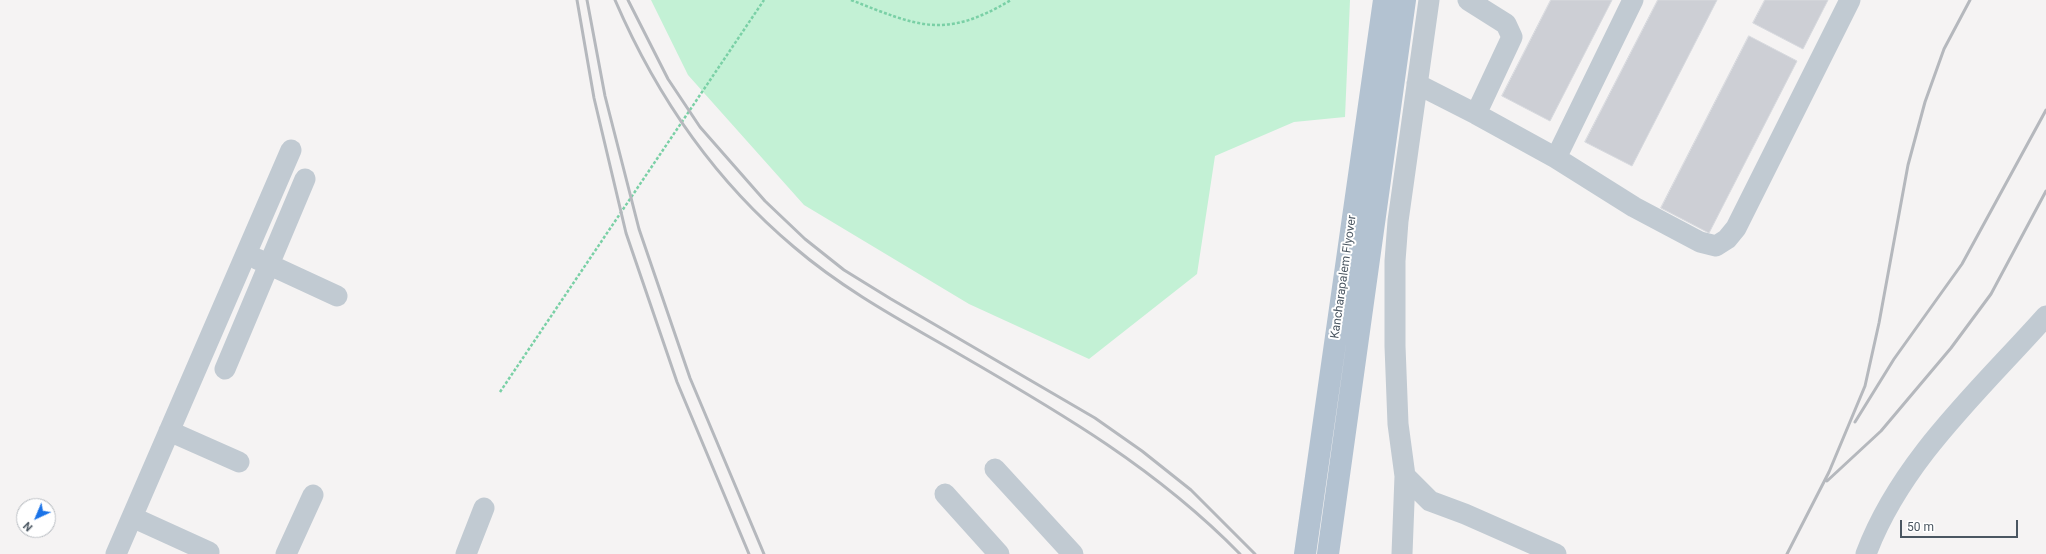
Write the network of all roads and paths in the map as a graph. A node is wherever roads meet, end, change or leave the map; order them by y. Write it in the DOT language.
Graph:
graph roads {
  1 [pos="764,0"];
  2 [pos="850,0"];
  3 [pos="1011,0"];
  4 [pos="1384,0"];
  5 [pos="1406,0"];
  6 [pos="1429,0"];
  7 [pos="1468,0"];
  8 [pos="1633,0"];
  9 [pos="1850,0"];
  10 [pos="1417,84"];
  11 [pos="1476,114"];
  12 [pos="290,150"];
  13 [pos="1556,158"];
  14 [pos="305,179"];
  15 [pos="246,253"];
  16 [pos="269,265"];
  17 [pos="336,296"];
  18 [pos="2046,316"];
  19 [pos="225,369"];
  20 [pos="500,392"];
  21 [pos="169,430"];
  22 [pos="239,462"];
  23 [pos="995,469"];
  24 [pos="1405,476"];
  25 [pos="945,494"];
  26 [pos="313,495"];
  27 [pos="1430,501"];
  28 [pos="484,508"];
  29 [pos="1404,514"];
  30 [pos="132,517"];
  31 [pos="209,552"];
  32 [pos="116,554"];
  33 [pos="286,554"];
  34 [pos="466,554"];
  35 [pos="999,554"];
  36 [pos="1073,554"];
  37 [pos="1305,554"];
  38 [pos="1328,554"];
  39 [pos="1402,554"];
  40 [pos="1556,554"];
  41 [pos="1866,554"];
  1 -- 20 [label="path"];
  2 -- 3 [label="path"];
  4 -- 37 [label="main road, Kancharapalem Flyover"];
  5 -- 38 [label="main road, Kancharapalem Flyover"];
  6 -- 10 [label="street"];
  7 -- 11 [label="street"];
  8 -- 13 [label="street"];
  9 -- 13 [label="street"];
  10 -- 11 [label="street"];
  10 -- 24 [label="street"];
  11 -- 13 [label="street"];
  12 -- 15 [label="street"];
  14 -- 16 [label="street"];
  15 -- 16 [label="street"];
  15 -- 21 [label="street"];
  16 -- 17 [label="street"];
  16 -- 19 [label="street"];
  18 -- 41 [label="street"];
  21 -- 22 [label="street"];
  21 -- 30 [label="street"];
  23 -- 36 [label="street"];
  24 -- 27 [label="street"];
  24 -- 29 [label="street"];
  25 -- 35 [label="street"];
  26 -- 33 [label="street"];
  27 -- 29 [label="street"];
  27 -- 40 [label="street"];
  28 -- 34 [label="street"];
  29 -- 39 [label="street"];
  30 -- 31 [label="street"];
  30 -- 32 [label="street"];
}
